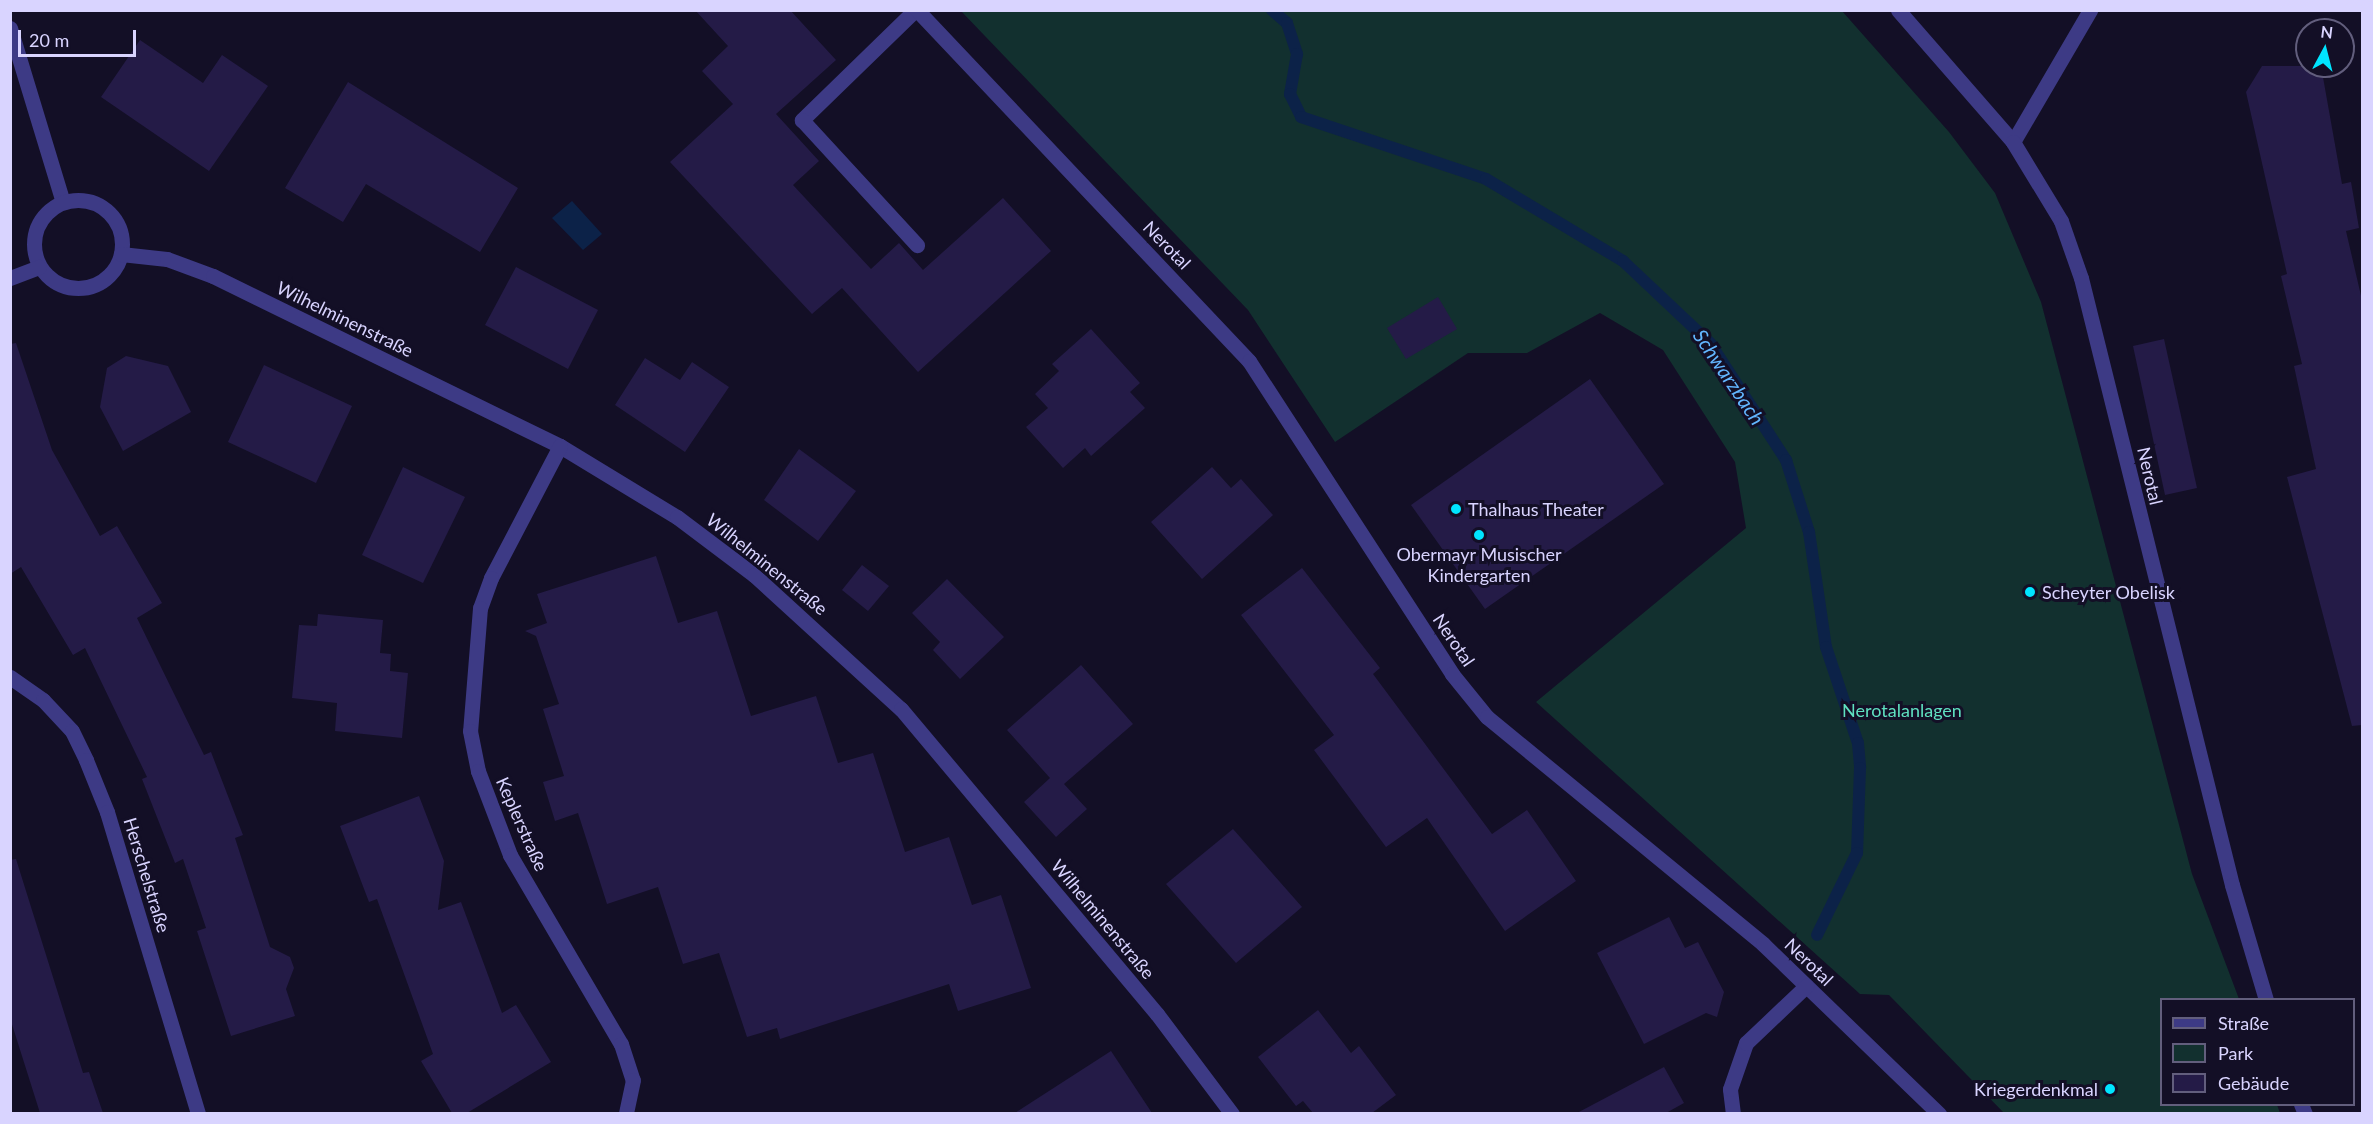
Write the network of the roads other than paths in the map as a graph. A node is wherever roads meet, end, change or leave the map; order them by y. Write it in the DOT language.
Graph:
graph roads {
  1 [pos="916,10"];
  2 [pos="1898,10"];
  3 [pos="2090,10"];
  4 [pos="10,28"];
  5 [pos="2013,142"];
  6 [pos="63,202"];
  7 [pos="917,245"];
  8 [pos="122,254"];
  9 [pos="39,267"];
  10 [pos="10,278"];
  11 [pos="560,446"];
  12 [pos="10,677"];
  13 [pos="1806,986"];
  14 [pos="2266,998"];
  15 [pos="629,1109"];
  16 [pos="198,1113"];
  17 [pos="1232,1113"];
  18 [pos="1733,1113"];
  19 [pos="1939,1113"];
  1 -- 7 [label="street"];
  1 -- 13 [label="street, Nerotal"];
  2 -- 5 [label="street, Nerotal"];
  3 -- 5 [label="street"];
  4 -- 6 [label="street"];
  5 -- 14 [label="street, Nerotal"];
  6 -- 8 [label="street"];
  6 -- 9 [label="street"];
  8 -- 9 [label="street"];
  8 -- 11 [label="street, Wilhelminenstraße"];
  9 -- 10 [label="street"];
  11 -- 15 [label="street, Keplerstraße"];
  11 -- 17 [label="street, Wilhelminenstraße"];
  12 -- 16 [label="street, Herschelstraße"];
  13 -- 18 [label="street"];
  13 -- 19 [label="street, Nerotal"];
}
